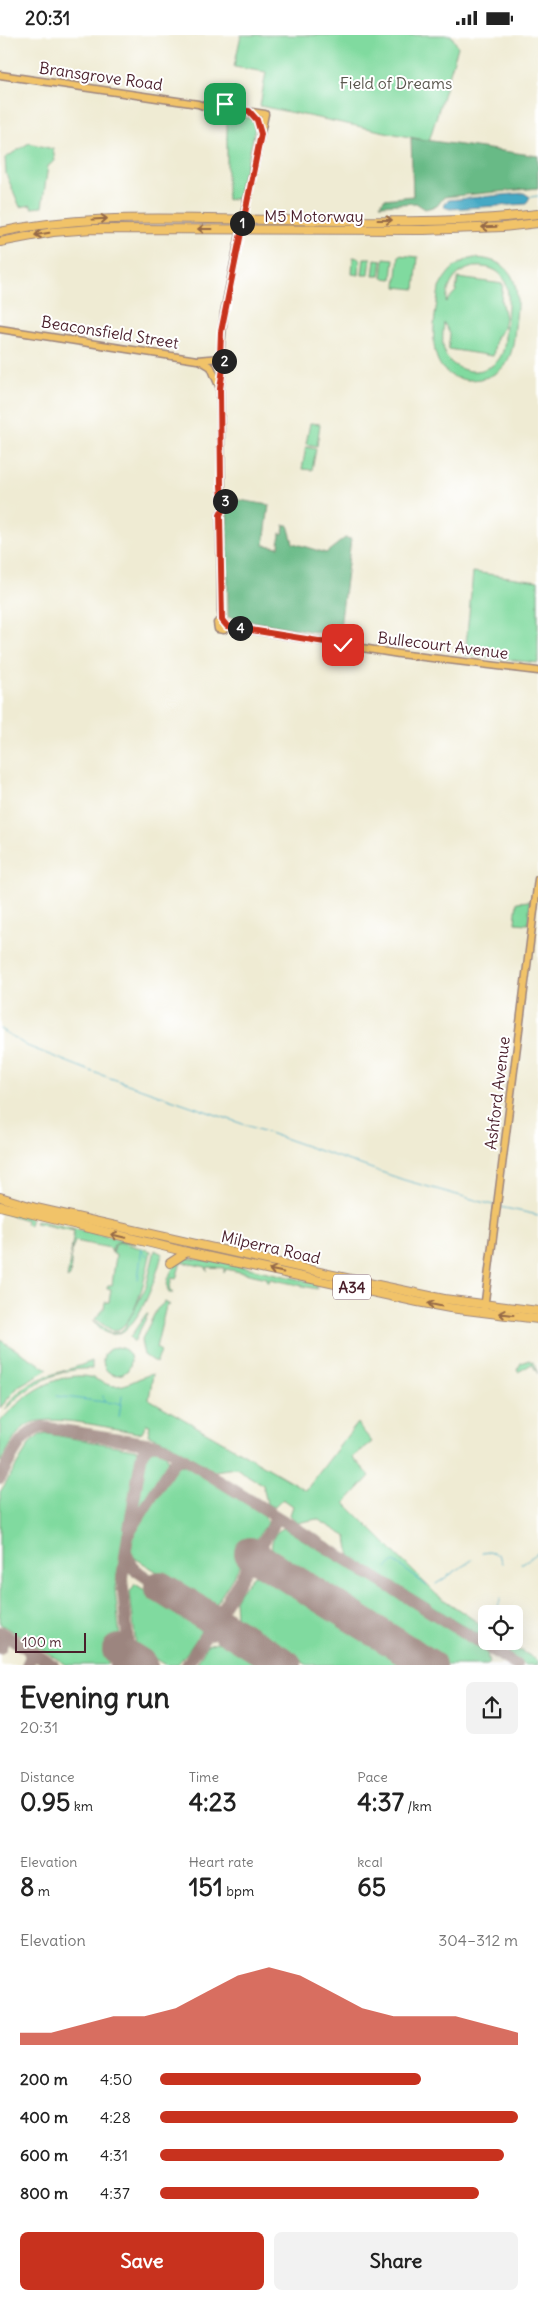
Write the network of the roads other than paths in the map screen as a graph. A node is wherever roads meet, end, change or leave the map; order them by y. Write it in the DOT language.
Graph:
graph roads {
  1 [pos="0,75"];
  2 [pos="216,107"];
  3 [pos="225,107"];
  4 [pos="249,111"];
  5 [pos="261,134"];
  6 [pos="538,214"];
  7 [pos="538,223"];
  8 [pos="0,232"];
  9 [pos="0,242"];
  10 [pos="0,329"];
  11 [pos="197,360"];
  12 [pos="219,363"];
  13 [pos="208,364"];
  14 [pos="220,387"];
  15 [pos="538,671"];
  16 [pos="538,879"];
  17 [pos="0,1197"];
  18 [pos="0,1206"];
  19 [pos="187,1251"];
  20 [pos="170,1263"];
  21 [pos="484,1308"];
  22 [pos="538,1311"];
  23 [pos="538,1319"];
  1 -- 2 [label="main road, Bransgrove Road"];
  2 -- 3 [label="main road"];
  2 -- 3 [label="main road"];
  3 -- 4 [label="main road"];
  4 -- 5 [label="main road"];
  4 -- 5 [label="main road"];
  5 -- 12 [label="main road, bridge"];
  8 -- 6 [label="highway, M5 Motorway, one-way"];
  7 -- 9 [label="highway, M5 Motorway, one-way"];
  10 -- 11 [label="main road, Beaconsfield Street"];
  11 -- 12 [label="main road, Beaconsfield Street"];
  11 -- 13 [label="main road"];
  12 -- 13 [label="main road"];
  12 -- 14 [label="main road"];
  13 -- 14 [label="main road"];
  14 -- 15 [label="main road, Bullecourt Avenue"];
  16 -- 21 [label="main road, Ashford Avenue"];
  17 -- 21 [label="highway, Milperra Road / A34"];
  19 -- 18 [label="highway, Milperra Road / A34, one-way"];
  19 -- 20 [label="highway"];
  21 -- 19 [label="highway, Milperra Road / A34, one-way"];
  21 -- 22 [label="highway, Milperra Road / A34"];
  23 -- 21 [label="highway, Milperra Road / A34, one-way"];
}
